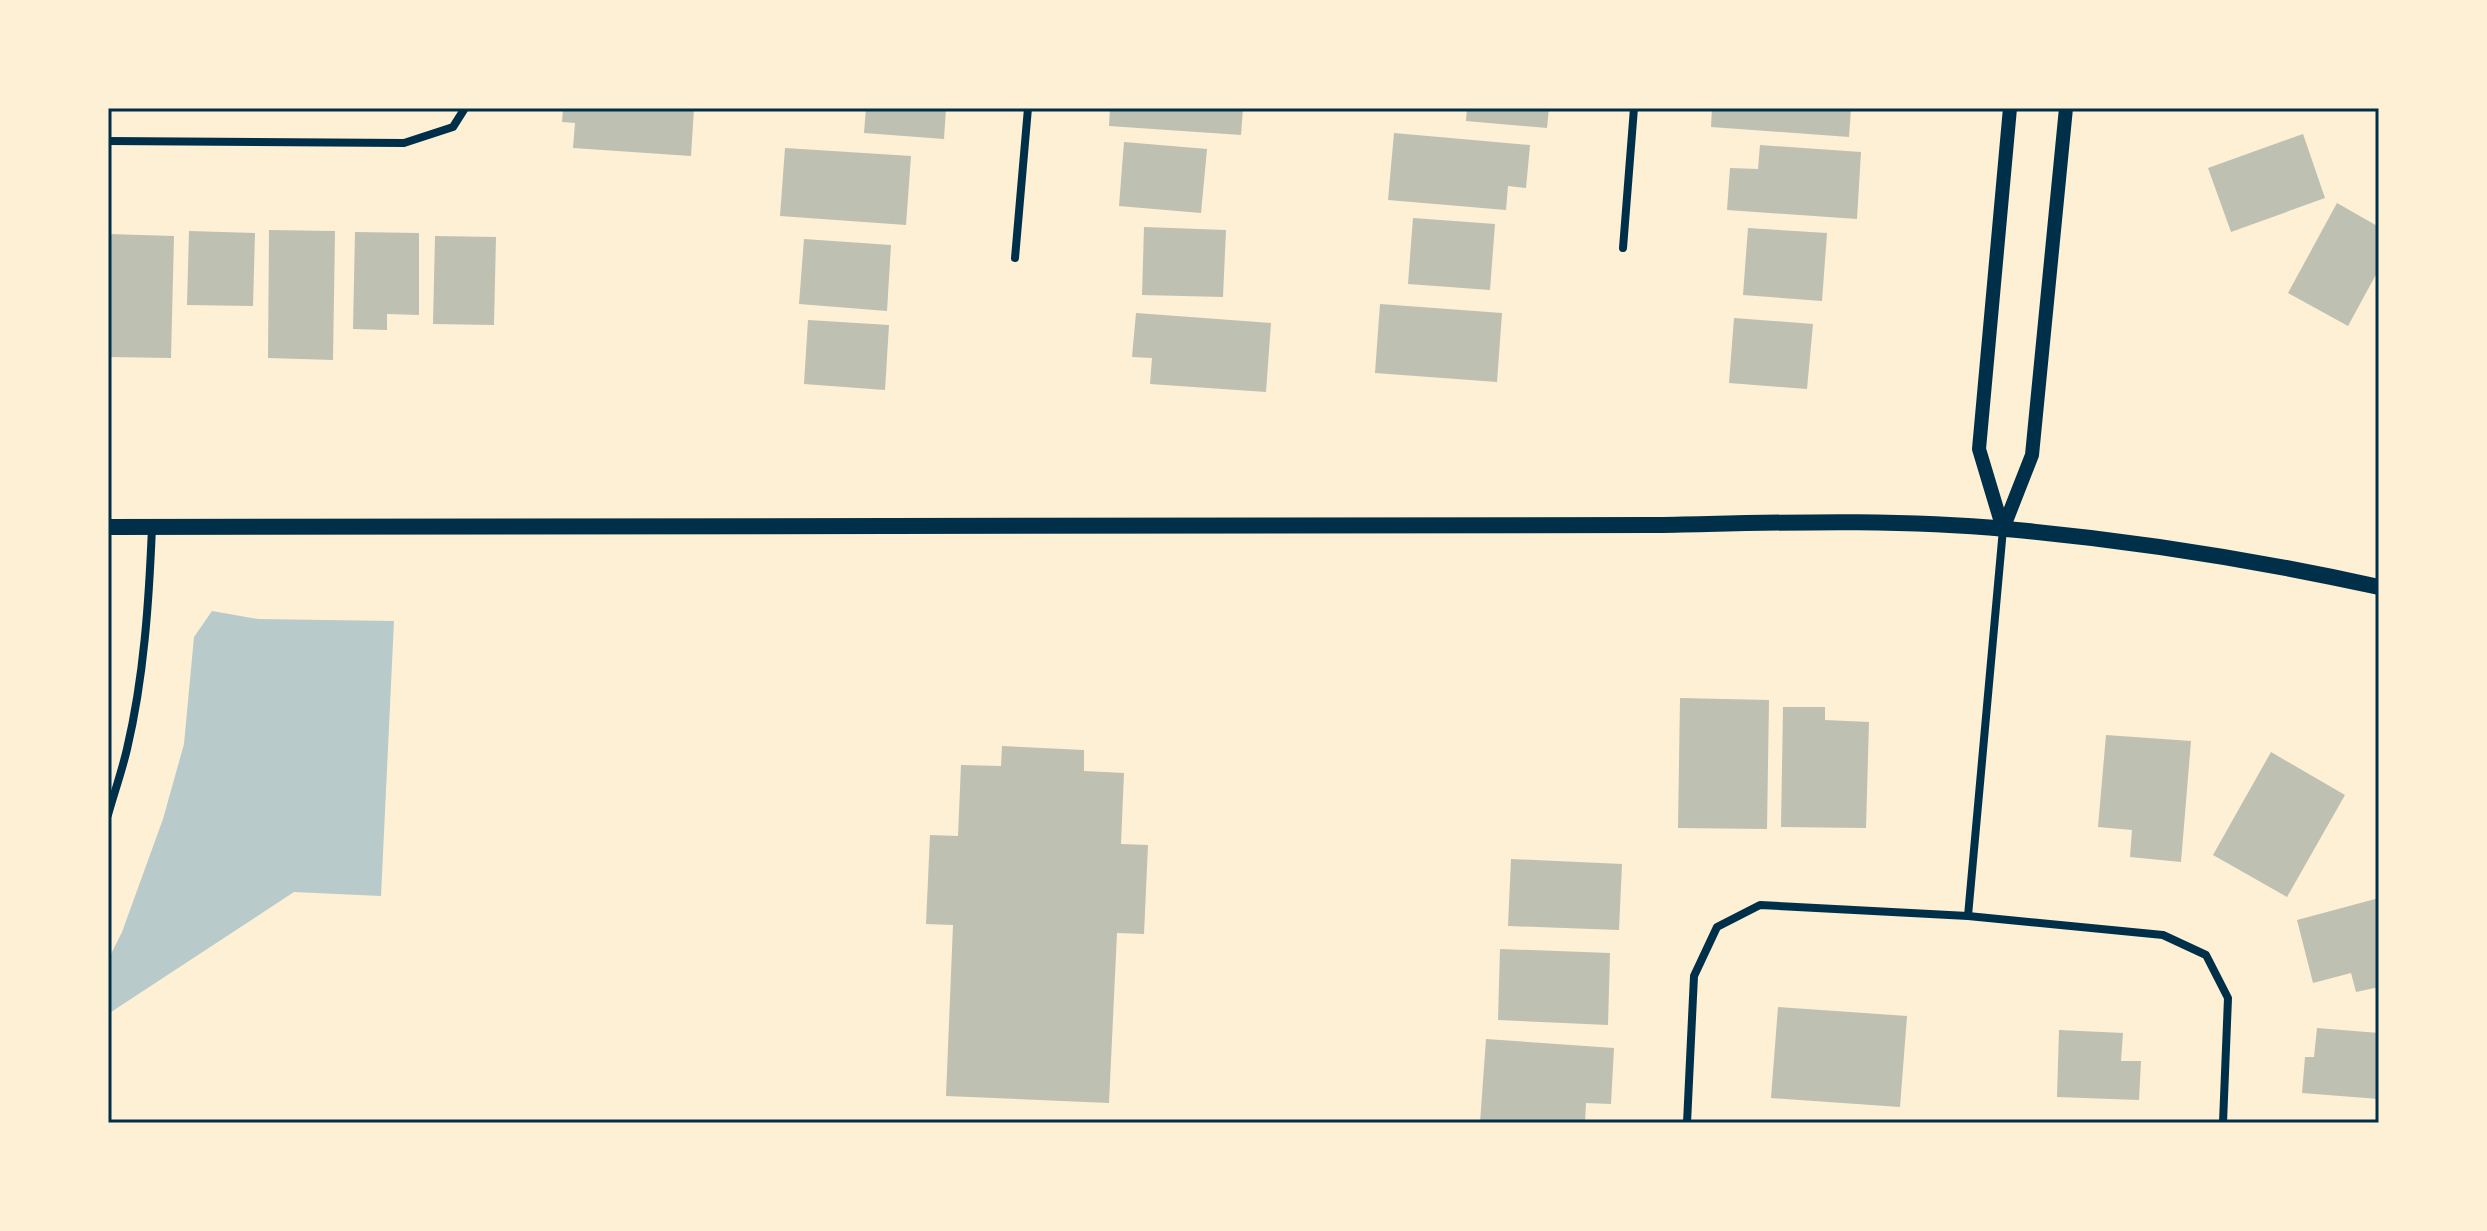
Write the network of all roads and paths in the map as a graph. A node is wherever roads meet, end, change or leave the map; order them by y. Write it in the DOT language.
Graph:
graph roads {
  1 [pos="465,108"];
  2 [pos="1028,108"];
  3 [pos="1634,108"];
  4 [pos="2010,108"];
  5 [pos="2066,108"];
  6 [pos="108,141"];
  7 [pos="1623,248"];
  8 [pos="1015,258"];
  9 [pos="108,527"];
  10 [pos="152,527"];
  11 [pos="2003,529"];
  12 [pos="2379,587"];
  13 [pos="108,815"];
  14 [pos="1968,916"];
  15 [pos="1687,1123"];
  16 [pos="2223,1123"];
  1 -- 6 [label="street"];
  2 -- 8 [label="street"];
  3 -- 7 [label="street"];
  4 -- 11 [label="street"];
  5 -- 11 [label="street"];
  9 -- 10 [label="main road"];
  10 -- 11 [label="main road"];
  10 -- 13 [label="street"];
  11 -- 12 [label="main road"];
  11 -- 14 [label="street"];
  14 -- 15 [label="street"];
  14 -- 16 [label="street"];
}
